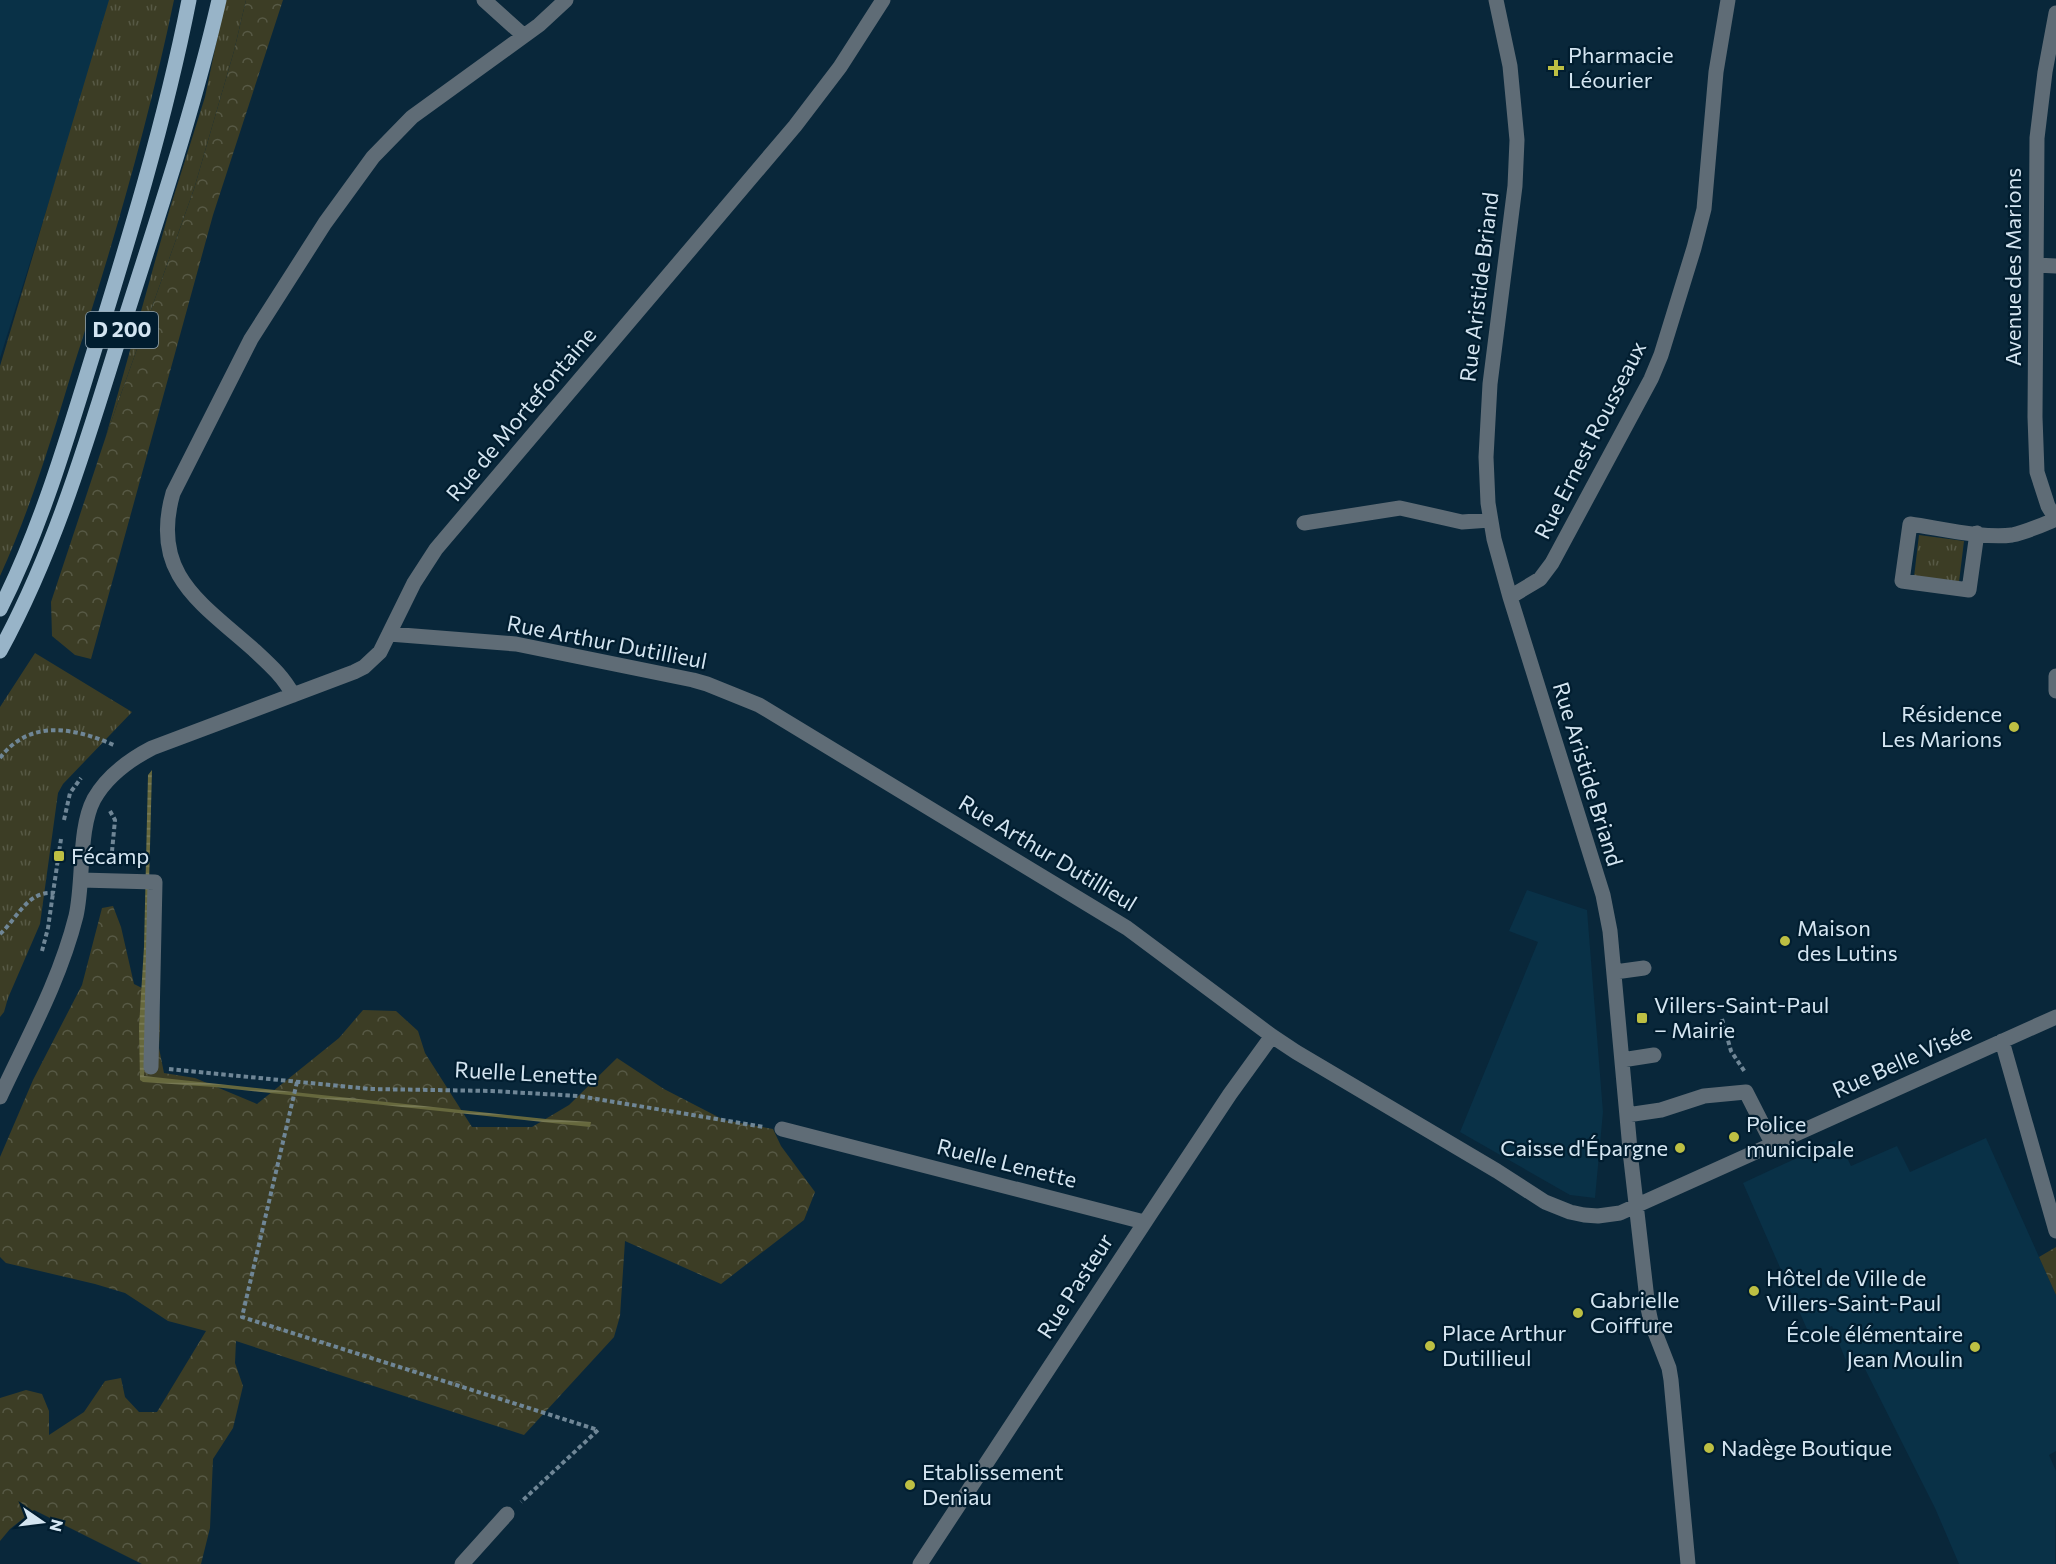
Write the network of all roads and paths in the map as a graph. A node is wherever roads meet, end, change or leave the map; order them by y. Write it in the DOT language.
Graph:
graph roads {
  1 [pos="189,0"];
  2 [pos="219,0"];
  3 [pos="484,0"];
  4 [pos="566,0"];
  5 [pos="883,0"];
  6 [pos="1496,0"];
  7 [pos="1728,0"];
  8 [pos="2056,13"];
  9 [pos="523,36"];
  10 [pos="2036,265"];
  11 [pos="2056,266"];
  12 [pos="2056,519"];
  13 [pos="1490,520"];
  14 [pos="1304,523"];
  15 [pos="1977,533"];
  16 [pos="1510,597"];
  17 [pos="0,609"];
  18 [pos="389,634"];
  19 [pos="0,651"];
  20 [pos="2056,676"];
  21 [pos="2056,691"];
  22 [pos="293,695"];
  23 [pos="113,745"];
  24 [pos="105,753"];
  25 [pos="89,770"];
  26 [pos="64,822"];
  27 [pos="62,833"];
  28 [pos="81,880"];
  29 [pos="0,934"];
  30 [pos="1644,968"];
  31 [pos="1615,972"];
  32 [pos="2056,1017"];
  33 [pos="1722,1018"];
  34 [pos="1272,1036"];
  35 [pos="2002,1041"];
  36 [pos="1654,1055"];
  37 [pos="1622,1060"];
  38 [pos="151,1067"];
  39 [pos="4,1078"];
  40 [pos="297,1082"];
  41 [pos="1746,1092"];
  42 [pos="0,1096"];
  43 [pos="1627,1115"];
  44 [pos="782,1129"];
  45 [pos="1772,1143"];
  46 [pos="1636,1205"];
  47 [pos="1144,1222"];
  48 [pos="2056,1231"];
  49 [pos="507,1514"];
  50 [pos="462,1564"];
  51 [pos="920,1564"];
  52 [pos="1688,1564"];
  1 -- 17 [label="main road, D 200"];
  2 -- 19 [label="main road, D 200"];
  3 -- 9 [label="street"];
  4 -- 9 [label="street"];
  5 -- 18 [label="street, Rue de Mortefontaine"];
  6 -- 13 [label="street, Rue Aristide Briand"];
  7 -- 16 [label="street, Rue Ernest Rousseaux"];
  8 -- 10 [label="street, Avenue des Marions"];
  9 -- 22 [label="street"];
  10 -- 11 [label="street"];
  10 -- 12 [label="street, Avenue des Marions"];
  12 -- 15 [label="street, Avenue des Marions"];
  13 -- 14 [label="street"];
  13 -- 16 [label="street, Rue Aristide Briand"];
  15 -- 15 [label="street, Avenue des Marions"];
  16 -- 31 [label="street, Rue Aristide Briand"];
  18 -- 22 [label="street, Rue de Mortefontaine"];
  18 -- 34 [label="street, Rue Arthur Dutillieul"];
  20 -- 21 [label="street"];
  22 -- 28 [label="street, Rue de Mortefontaine"];
  23 -- 24 [label="path"];
  25 -- 26 [label="path"];
  27 -- 29 [label="path"];
  28 -- 38 [label="street"];
  28 -- 39 [label="street, Rue de Mortefontaine"];
  30 -- 31 [label="street"];
  31 -- 37 [label="street, Rue Aristide Briand"];
  32 -- 35 [label="street, Rue Belle Visée"];
  33 -- 41 [label="path"];
  34 -- 46 [label="street, Rue Arthur Dutillieul"];
  34 -- 47 [label="street, Rue Pasteur"];
  35 -- 45 [label="street, Rue Belle Visée"];
  35 -- 48 [label="street"];
  36 -- 37 [label="street"];
  37 -- 43 [label="street, Rue Aristide Briand"];
  38 -- 40 [label="path, Ruelle Lenette"];
  39 -- 42 [label="street, Rue de Mortefontaine"];
  40 -- 44 [label="path, Ruelle Lenette"];
  40 -- 49 [label="path"];
  41 -- 43 [label="street"];
  41 -- 45 [label="street"];
  43 -- 46 [label="street, Rue Aristide Briand"];
  44 -- 47 [label="street, Ruelle Lenette"];
  45 -- 46 [label="street, Rue Belle Visée"];
  46 -- 52 [label="street, Rue Aristide Briand"];
  47 -- 51 [label="street, Rue Pasteur"];
  49 -- 50 [label="street"];
}
